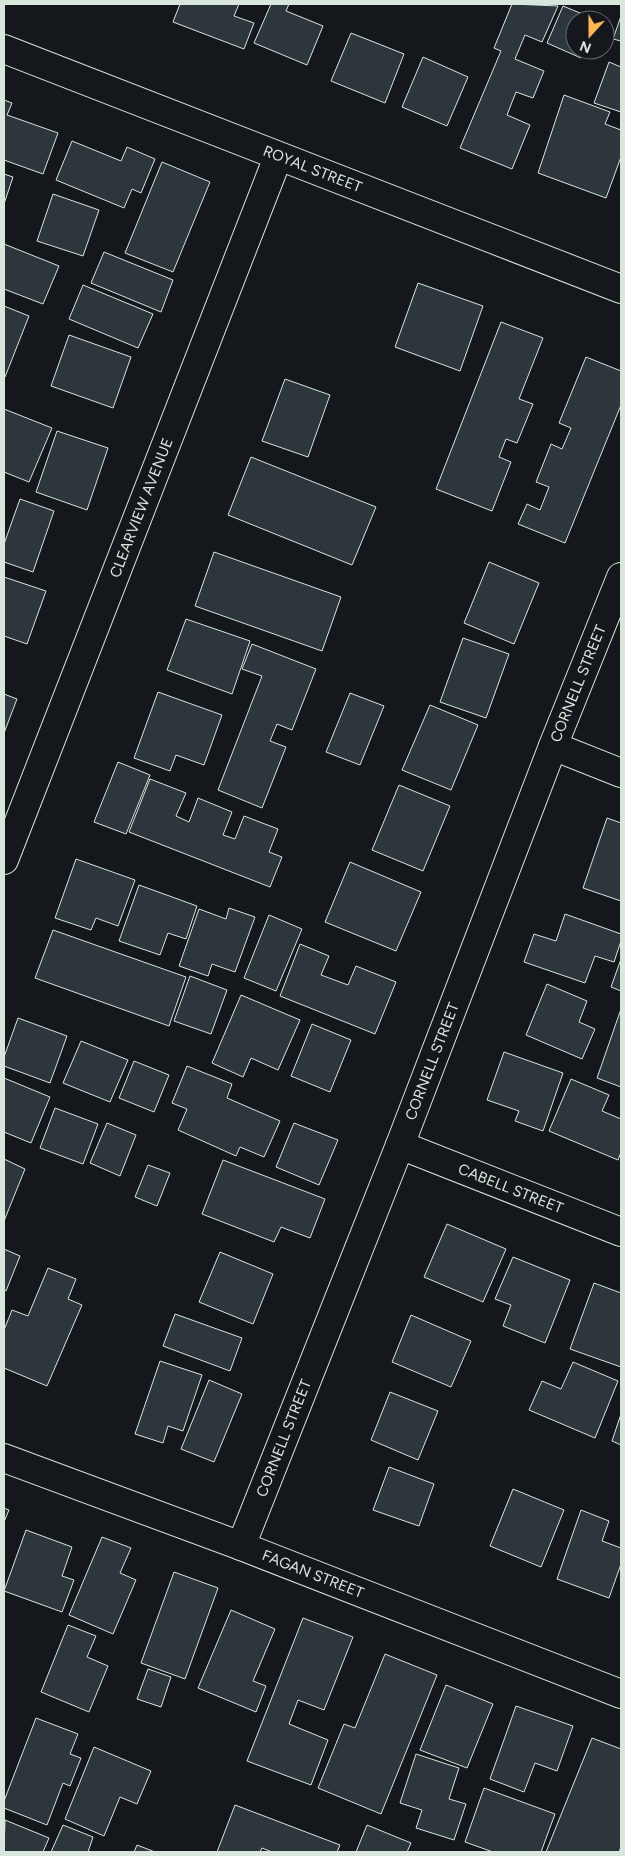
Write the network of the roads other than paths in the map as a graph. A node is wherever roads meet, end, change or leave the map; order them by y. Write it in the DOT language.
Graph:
graph roads {
  1 [pos="4,49"];
  2 [pos="278,157"];
  3 [pos="621,289"];
  4 [pos="621,577"];
  5 [pos="553,746"];
  6 [pos="621,773"];
  7 [pos="4,860"];
  8 [pos="400,1145"];
  9 [pos="621,1232"];
  10 [pos="4,1458"];
  11 [pos="241,1546"];
  12 [pos="621,1694"];
  1 -- 2 [label="street, ROYAL STREET"];
  2 -- 3 [label="street, ROYAL STREET"];
  2 -- 7 [label="street, CLEARVIEW AVENUE"];
  4 -- 5 [label="street, CORNELL STREET"];
  5 -- 6 [label="street"];
  5 -- 8 [label="street, CORNELL STREET"];
  8 -- 9 [label="street, CABELL STREET"];
  8 -- 11 [label="street, CORNELL STREET"];
  10 -- 11 [label="street, FAGAN STREET"];
  11 -- 12 [label="street, FAGAN STREET"];
}
